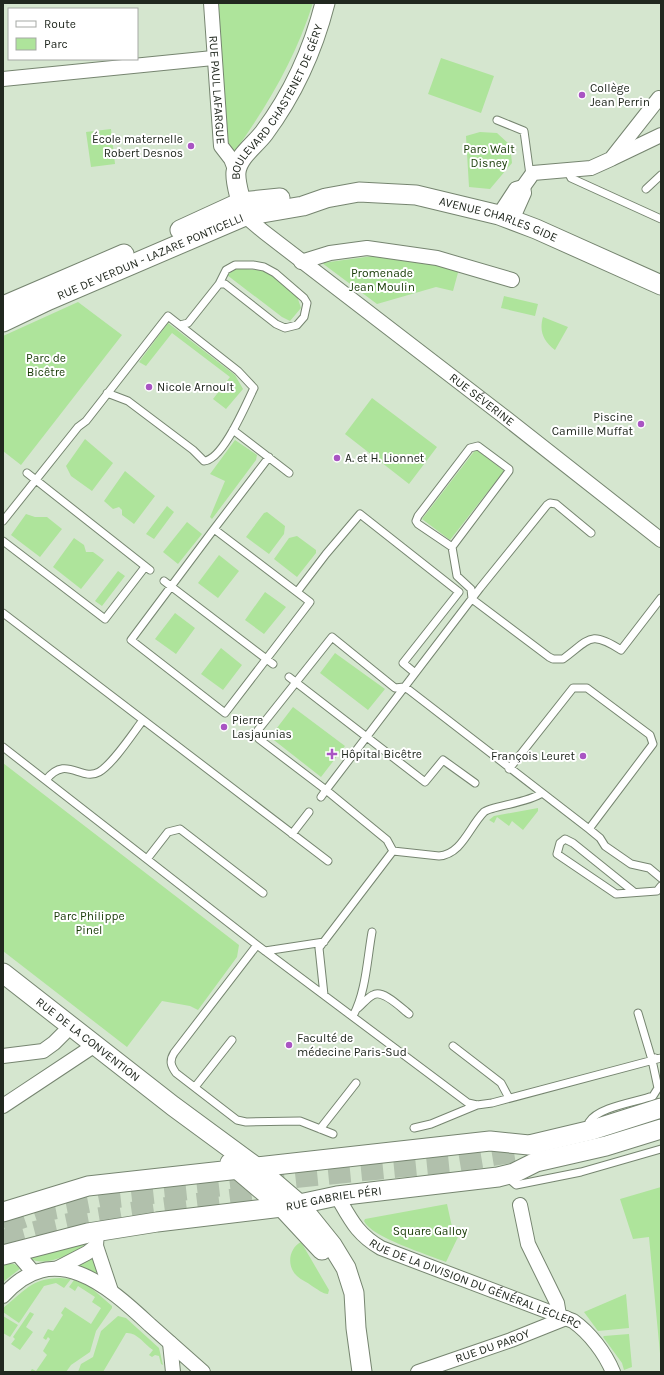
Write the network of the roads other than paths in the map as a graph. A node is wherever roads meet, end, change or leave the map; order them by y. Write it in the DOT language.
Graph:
graph roads {
  1 [pos="211,3"];
  2 [pos="325,3"];
  3 [pos="213,58"];
  4 [pos="3,79"];
  5 [pos="655,102"];
  6 [pos="497,120"];
  7 [pos="659,140"];
  8 [pos="611,159"];
  9 [pos="567,169"];
  10 [pos="236,172"];
  11 [pos="661,175"];
  12 [pos="526,181"];
  13 [pos="646,189"];
  14 [pos="243,209"];
  15 [pos="505,218"];
  16 [pos="661,219"];
  17 [pos="301,262"];
  18 [pos="512,280"];
  19 [pos="219,284"];
  20 [pos="661,286"];
  21 [pos="3,306"];
  22 [pos="3,322"];
  23 [pos="180,325"];
  24 [pos="107,393"];
  25 [pos="233,430"];
  26 [pos="269,457"];
  27 [pos="27,473"];
  28 [pos="289,473"];
  29 [pos="35,480"];
  30 [pos="3,521"];
  31 [pos="214,529"];
  32 [pos="592,532"];
  33 [pos="661,540"];
  34 [pos="3,541"];
  35 [pos="452,547"];
  36 [pos="164,581"];
  37 [pos="171,586"];
  38 [pos="297,592"];
  39 [pos="661,598"];
  40 [pos="472,599"];
  41 [pos="3,614"];
  42 [pos="266,659"];
  43 [pos="273,664"];
  44 [pos="415,673"];
  45 [pos="289,677"];
  46 [pos="296,683"];
  47 [pos="404,687"];
  48 [pos="143,720"];
  49 [pos="366,736"];
  50 [pos="3,747"];
  51 [pos="509,769"];
  52 [pos="46,780"];
  53 [pos="475,783"];
  54 [pos="326,790"];
  55 [pos="542,793"];
  56 [pos="321,797"];
  57 [pos="309,812"];
  58 [pos="589,829"];
  59 [pos="292,834"];
  60 [pos="393,851"];
  61 [pos="147,859"];
  62 [pos="328,861"];
  63 [pos="661,878"];
  64 [pos="661,886"];
  65 [pos="634,892"];
  66 [pos="263,893"];
  67 [pos="372,932"];
  68 [pos="324,942"];
  69 [pos="257,945"];
  70 [pos="265,951"];
  71 [pos="3,973"];
  72 [pos="324,995"];
  73 [pos="358,1008"];
  74 [pos="638,1013"];
  75 [pos="409,1014"];
  76 [pos="353,1016"];
  77 [pos="71,1026"];
  78 [pos="232,1040"];
  79 [pos="95,1045"];
  80 [pos="453,1046"];
  81 [pos="3,1056"];
  82 [pos="661,1057"];
  83 [pos="652,1060"];
  84 [pos="356,1083"];
  85 [pos="194,1087"];
  86 [pos="509,1098"];
  87 [pos="477,1105"];
  88 [pos="3,1106"];
  89 [pos="173,1106"];
  90 [pos="661,1108"];
  91 [pos="414,1128"];
  92 [pos="320,1129"];
  93 [pos="661,1129"];
  94 [pos="592,1130"];
  95 [pos="333,1134"];
  96 [pos="661,1149"];
  97 [pos="256,1167"];
  98 [pos="235,1169"];
  99 [pos="505,1175"];
  100 [pos="337,1196"];
  101 [pos="520,1205"];
  102 [pos="290,1206"];
  103 [pos="3,1212"];
  104 [pos="96,1239"];
  105 [pos="9,1253"];
  106 [pos="58,1268"];
  107 [pos="33,1272"];
  108 [pos="111,1291"];
  109 [pos="3,1296"];
  110 [pos="563,1317"];
  111 [pos="170,1343"];
  112 [pos="173,1372"];
  113 [pos="202,1372"];
  114 [pos="362,1372"];
  115 [pos="418,1372"];
  116 [pos="613,1372"];
  1 -- 3 [label="street, RUE PAUL LAFARGUE"];
  2 -- 10 [label="main road, BOULEVARD CHASTENET DE GÉRY"];
  3 -- 4 [label="street"];
  3 -- 10 [label="street, RUE PAUL LAFARGUE"];
  5 -- 8 [label="street"];
  6 -- 12 [label="lane"];
  7 -- 8 [label="street"];
  8 -- 9 [label="street"];
  9 -- 12 [label="street"];
  9 -- 16 [label="lane"];
  10 -- 14 [label="main road, BOULEVARD CHASTENET DE GÉRY"];
  11 -- 13 [label="lane"];
  12 -- 15 [label="street"];
  14 -- 15 [label="main road, AVENUE CHARLES GIDE"];
  14 -- 17 [label="street, RUE SÉVERINE"];
  14 -- 21 [label="main road, RUE DE VERDUN - LAZARE PONTICELLI"];
  14 -- 22 [label="main road, RUE DE VERDUN - LAZARE PONTICELLI"];
  15 -- 20 [label="main road, AVENUE CHARLES GIDE"];
  17 -- 18 [label="street"];
  17 -- 33 [label="street, RUE SÉVERINE"];
  19 -- 19 [label="lane"];
  19 -- 23 [label="lane"];
  23 -- 24 [label="lane"];
  23 -- 25 [label="lane"];
  24 -- 25 [label="lane"];
  24 -- 29 [label="lane"];
  25 -- 26 [label="lane"];
  26 -- 28 [label="lane"];
  26 -- 31 [label="lane"];
  27 -- 29 [label="lane"];
  29 -- 30 [label="lane"];
  29 -- 34 [label="lane"];
  31 -- 37 [label="lane"];
  31 -- 38 [label="lane"];
  32 -- 40 [label="lane"];
  35 -- 35 [label="lane"];
  35 -- 40 [label="lane"];
  36 -- 37 [label="lane"];
  37 -- 42 [label="lane"];
  37 -- 42 [label="lane"];
  38 -- 42 [label="lane"];
  38 -- 44 [label="lane"];
  39 -- 40 [label="lane"];
  40 -- 44 [label="lane"];
  41 -- 48 [label="lane"];
  42 -- 43 [label="lane"];
  44 -- 47 [label="lane"];
  45 -- 46 [label="lane"];
  46 -- 47 [label="lane"];
  46 -- 49 [label="lane"];
  46 -- 54 [label="lane"];
  47 -- 49 [label="lane"];
  47 -- 51 [label="lane"];
  48 -- 52 [label="lane"];
  48 -- 59 [label="lane"];
  49 -- 53 [label="lane"];
  49 -- 54 [label="lane"];
  50 -- 52 [label="lane"];
  51 -- 55 [label="lane"];
  51 -- 58 [label="lane"];
  52 -- 61 [label="lane"];
  54 -- 56 [label="lane"];
  54 -- 60 [label="lane"];
  55 -- 58 [label="lane"];
  55 -- 60 [label="lane"];
  57 -- 59 [label="lane"];
  58 -- 63 [label="lane"];
  59 -- 62 [label="lane"];
  60 -- 68 [label="lane"];
  61 -- 66 [label="lane"];
  61 -- 69 [label="lane"];
  64 -- 65 [label="lane"];
  65 -- 65 [label="lane"];
  67 -- 73 [label="lane"];
  68 -- 70 [label="lane"];
  68 -- 72 [label="lane"];
  69 -- 70 [label="lane"];
  69 -- 85 [label="lane"];
  70 -- 72 [label="lane"];
  71 -- 77 [label="main road, RUE DE LA CONVENTION"];
  72 -- 76 [label="lane"];
  73 -- 75 [label="lane"];
  73 -- 76 [label="lane"];
  74 -- 83 [label="lane"];
  76 -- 87 [label="lane"];
  77 -- 79 [label="main road, RUE DE LA CONVENTION"];
  77 -- 81 [label="street"];
  78 -- 85 [label="lane"];
  79 -- 88 [label="street"];
  79 -- 89 [label="main road, RUE DE LA CONVENTION"];
  80 -- 86 [label="lane"];
  82 -- 83 [label="lane"];
  83 -- 86 [label="lane"];
  83 -- 94 [label="lane"];
  84 -- 92 [label="lane"];
  85 -- 92 [label="lane"];
  86 -- 87 [label="lane"];
  87 -- 91 [label="lane"];
  89 -- 97 [label="main road, RUE DE LA CONVENTION"];
  89 -- 98 [label="main road, RUE DE LA CONVENTION"];
  90 -- 94 [label="main road"];
  92 -- 95 [label="lane"];
  93 -- 99 [label="main road, RUE GABRIEL PÉRI"];
  94 -- 97 [label="main road"];
  96 -- 99 [label="lane"];
  97 -- 98 [label="main road"];
  97 -- 102 [label="main road, RUE DE LA CONVENTION"];
  98 -- 102 [label="main road, RUE DE LA CONVENTION"];
  98 -- 103 [label="main road"];
  99 -- 100 [label="main road, RUE GABRIEL PÉRI"];
  100 -- 102 [label="main road, RUE GABRIEL PÉRI"];
  100 -- 110 [label="street, RUE DE LA DIVISION DU GÉNÉRAL LECLERC"];
  101 -- 110 [label="street"];
  102 -- 104 [label="main road, RUE GABRIEL PÉRI"];
  102 -- 114 [label="main road"];
  104 -- 105 [label="main road, RUE GABRIEL PÉRI"];
  104 -- 106 [label="street"];
  104 -- 108 [label="street"];
  105 -- 107 [label="street"];
  106 -- 107 [label="street"];
  106 -- 108 [label="street"];
  107 -- 109 [label="street"];
  108 -- 111 [label="street"];
  110 -- 115 [label="street, RUE DU PAROY"];
  110 -- 116 [label="street, RUE DE LA DIVISION DU GÉNÉRAL LECLERC"];
  111 -- 112 [label="street"];
  111 -- 113 [label="street"];
}
